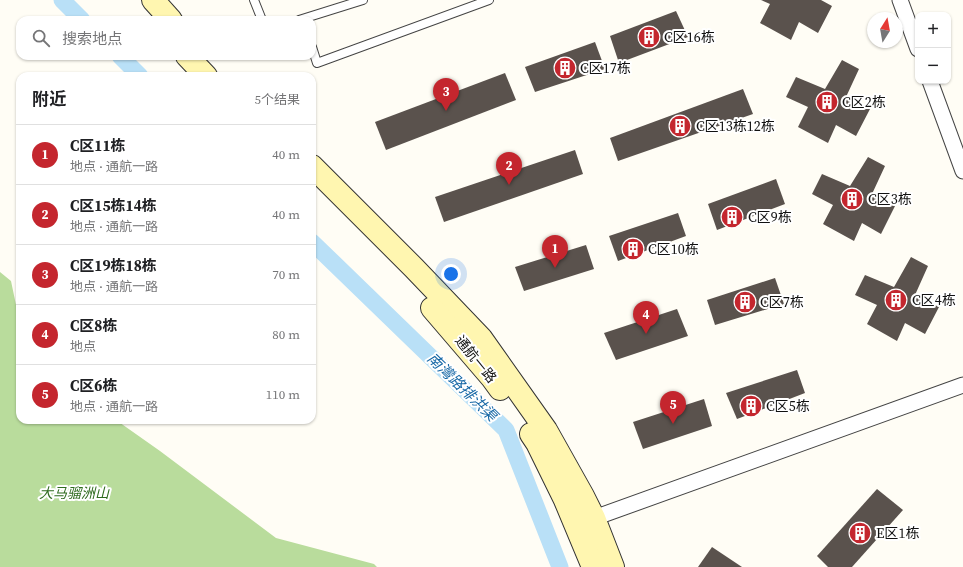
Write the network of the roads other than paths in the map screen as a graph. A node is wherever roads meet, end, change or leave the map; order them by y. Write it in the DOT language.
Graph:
graph roads {
  1 [pos="137,0"];
  2 [pos="153,0"];
  3 [pos="254,0"];
  4 [pos="362,0"];
  5 [pos="490,0"];
  6 [pos="900,0"];
  7 [pos="151,16"];
  8 [pos="167,16"];
  9 [pos="260,16"];
  10 [pos="314,16"];
  11 [pos="918,48"];
  12 [pos="191,60"];
  13 [pos="207,60"];
  14 [pos="316,60"];
  15 [pos="202,72"];
  16 [pos="218,72"];
  17 [pos="931,84"];
  18 [pos="316,170"];
  19 [pos="963,171"];
  20 [pos="316,187"];
  21 [pos="963,385"];
  22 [pos="594,518"];
  23 [pos="593,567"];
  24 [pos="613,567"];
  1 -- 7 [label="main road"];
  2 -- 8 [label="main road"];
  3 -- 9 [label="lane"];
  4 -- 10 [label="lane"];
  5 -- 14 [label="lane"];
  6 -- 11 [label="street"];
  12 -- 15 [label="main road"];
  13 -- 16 [label="main road"];
  17 -- 19 [label="street"];
  18 -- 22 [label="main road"];
  20 -- 23 [label="main road, 通航一路"];
  21 -- 22 [label="street"];
  22 -- 24 [label="main road"];
}
